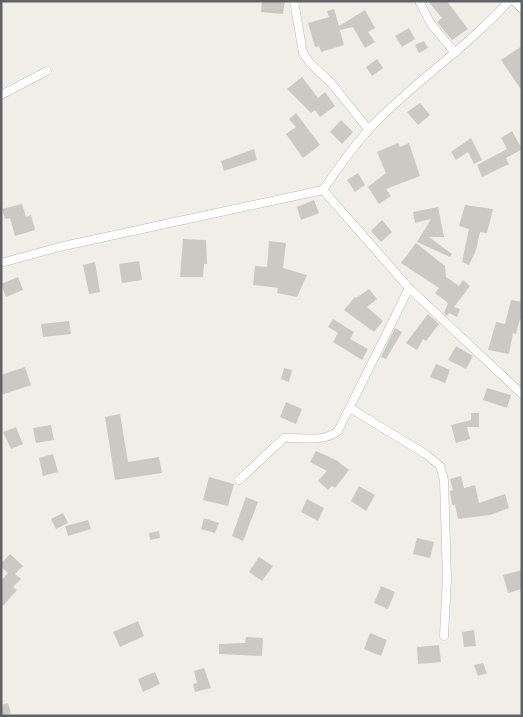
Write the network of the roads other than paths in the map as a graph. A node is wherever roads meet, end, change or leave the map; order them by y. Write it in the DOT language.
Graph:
graph roads {
  1 [pos="294,1"];
  2 [pos="419,1"];
  3 [pos="509,1"];
  4 [pos="514,1"];
  5 [pos="522,8"];
  6 [pos="455,53"];
  7 [pos="47,71"];
  8 [pos="1,95"];
  9 [pos="369,130"];
  10 [pos="322,190"];
  11 [pos="1,263"];
  12 [pos="410,288"];
  13 [pos="522,394"];
  14 [pos="350,408"];
  15 [pos="239,480"];
  16 [pos="444,636"];
  1 -- 9 [label="street"];
  2 -- 6 [label="street"];
  3 -- 6 [label="street"];
  4 -- 5 [label="street"];
  6 -- 9 [label="street"];
  7 -- 8 [label="street"];
  9 -- 10 [label="street"];
  10 -- 11 [label="street"];
  10 -- 12 [label="street"];
  12 -- 13 [label="street"];
  12 -- 14 [label="street"];
  14 -- 15 [label="street"];
  14 -- 16 [label="street"];
}
